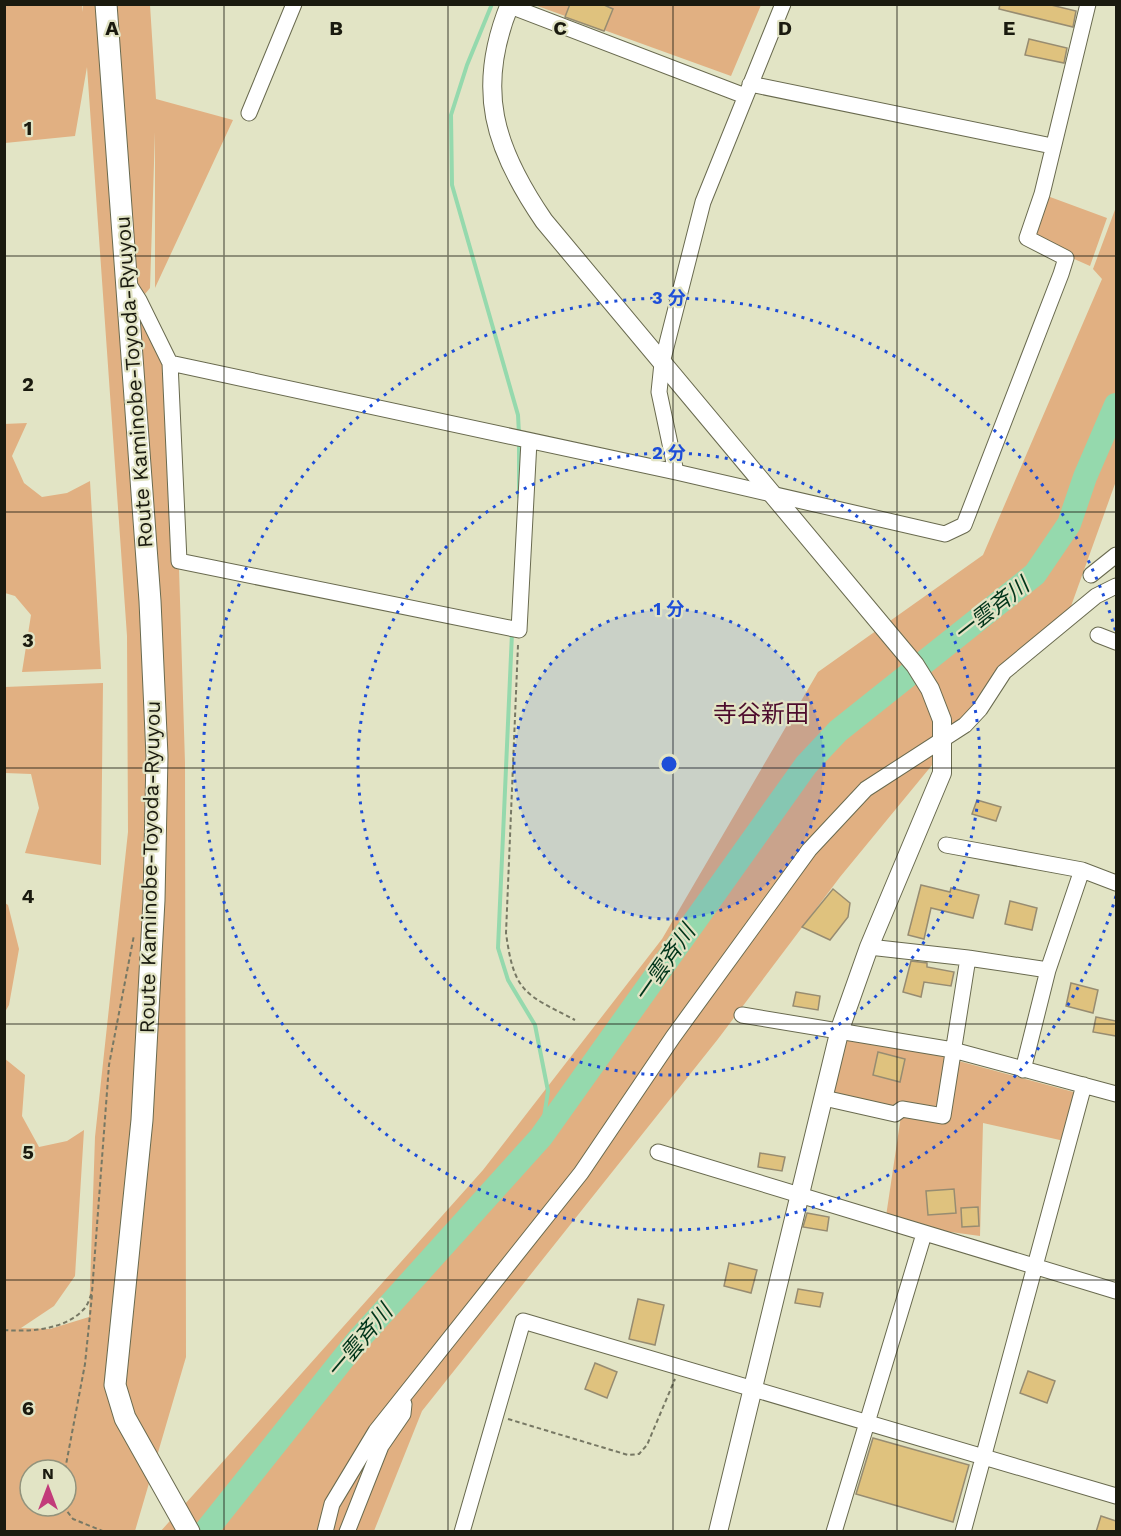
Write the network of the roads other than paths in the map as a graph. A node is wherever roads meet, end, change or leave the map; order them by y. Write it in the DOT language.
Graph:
graph roads {
  1 [pos="106,4"];
  2 [pos="294,4"];
  3 [pos="783,4"];
  4 [pos="1088,4"];
  5 [pos="510,5"];
  6 [pos="747,90"];
  7 [pos="249,113"];
  8 [pos="1052,146"];
  9 [pos="128,283"];
  10 [pos="170,363"];
  11 [pos="662,363"];
  12 [pos="529,441"];
  13 [pos="676,472"];
  14 [pos="773,495"];
  15 [pos="1116,555"];
  16 [pos="1091,575"];
  17 [pos="1116,580"];
  18 [pos="1116,586"];
  19 [pos="1096,596"];
  20 [pos="1098,635"];
  21 [pos="1116,642"];
  22 [pos="944,738"];
  23 [pos="946,845"];
  24 [pos="1082,870"];
  25 [pos="1116,884"];
  26 [pos="869,947"];
  27 [pos="968,958"];
  28 [pos="1048,970"];
  29 [pos="742,1015"];
  30 [pos="840,1029"];
  31 [pos="952,1050"];
  32 [pos="1023,1070"];
  33 [pos="1084,1085"];
  34 [pos="1116,1094"];
  35 [pos="824,1098"];
  36 [pos="658,1152"];
  37 [pos="800,1197"];
  38 [pos="924,1234"];
  39 [pos="1036,1268"];
  40 [pos="1116,1291"];
  41 [pos="753,1388"];
  42 [pos="405,1395"];
  43 [pos="867,1422"];
  44 [pos="984,1457"];
  45 [pos="1116,1496"];
  46 [pos="189,1532"];
  47 [pos="325,1532"];
  48 [pos="347,1532"];
  49 [pos="462,1532"];
  50 [pos="718,1532"];
  51 [pos="834,1532"];
  52 [pos="963,1532"];
  1 -- 9 [label="main road, Route Kaminobe-Toyoda-Ryuyou"];
  2 -- 7 [label="street"];
  3 -- 6 [label="street"];
  4 -- 8 [label="street"];
  5 -- 6 [label="street"];
  5 -- 11 [label="street"];
  6 -- 8 [label="street"];
  6 -- 11 [label="street"];
  8 -- 14 [label="street"];
  9 -- 10 [label="street"];
  9 -- 46 [label="main road, Route Kaminobe-Toyoda-Ryuyou"];
  10 -- 12 [label="street"];
  10 -- 12 [label="street"];
  11 -- 13 [label="street"];
  11 -- 14 [label="street"];
  12 -- 13 [label="street"];
  13 -- 14 [label="street"];
  14 -- 22 [label="street"];
  15 -- 16 [label="street"];
  17 -- 19 [label="street"];
  18 -- 19 [label="street"];
  19 -- 22 [label="street"];
  20 -- 21 [label="street"];
  22 -- 26 [label="street"];
  22 -- 42 [label="street"];
  23 -- 24 [label="street"];
  24 -- 25 [label="street"];
  24 -- 28 [label="street"];
  26 -- 27 [label="street"];
  26 -- 30 [label="street"];
  27 -- 28 [label="street"];
  27 -- 31 [label="street"];
  28 -- 32 [label="street"];
  29 -- 30 [label="street"];
  30 -- 31 [label="street"];
  30 -- 35 [label="street"];
  31 -- 32 [label="street"];
  31 -- 35 [label="street"];
  32 -- 33 [label="street"];
  33 -- 34 [label="street"];
  33 -- 39 [label="street"];
  35 -- 37 [label="street"];
  36 -- 37 [label="street"];
  37 -- 38 [label="street"];
  37 -- 41 [label="street"];
  38 -- 39 [label="street"];
  38 -- 43 [label="street"];
  39 -- 40 [label="street"];
  39 -- 44 [label="street"];
  41 -- 43 [label="street"];
  41 -- 49 [label="street"];
  41 -- 50 [label="street"];
  42 -- 47 [label="street"];
  42 -- 48 [label="street"];
  43 -- 44 [label="street"];
  43 -- 51 [label="street"];
  44 -- 45 [label="street"];
  44 -- 52 [label="street"];
}
